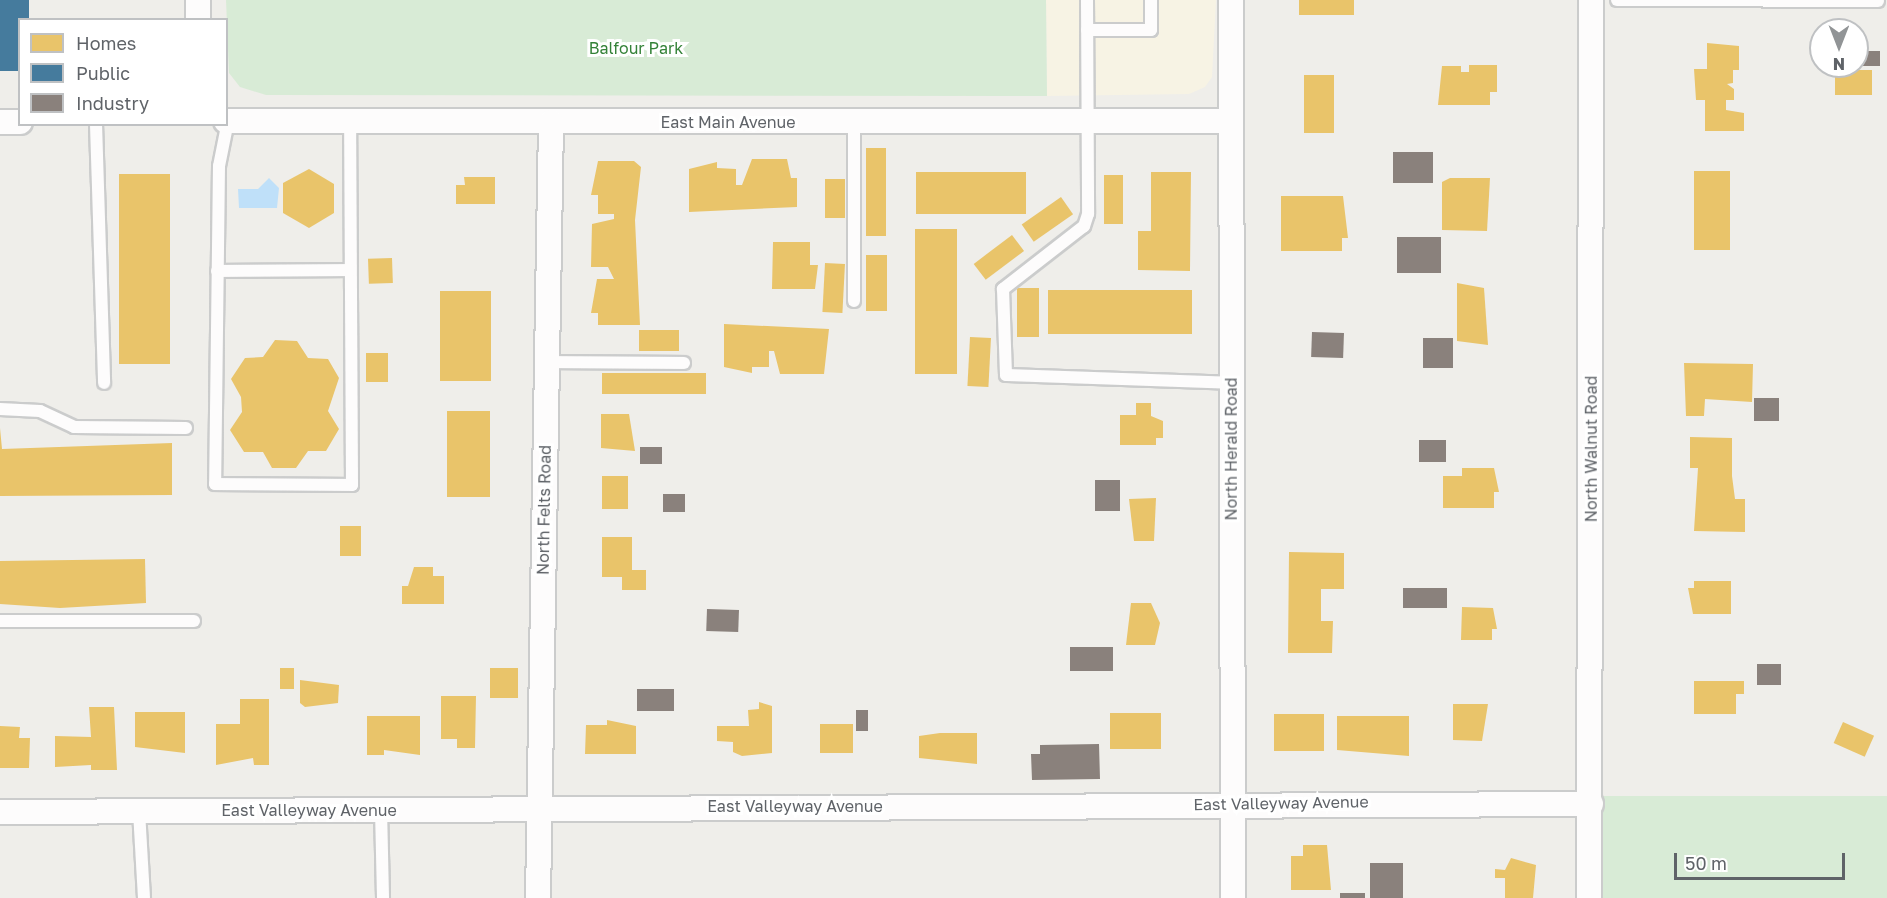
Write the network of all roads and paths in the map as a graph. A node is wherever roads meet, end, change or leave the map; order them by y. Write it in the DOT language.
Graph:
graph roads {
  1 [pos="198,0"];
  2 [pos="1087,0"];
  3 [pos="1151,0"];
  4 [pos="1231,0"];
  5 [pos="1591,0"];
  6 [pos="1617,0"];
  7 [pos="1878,1"];
  8 [pos="198,18"];
  9 [pos="1087,30"];
  10 [pos="228,121"];
  11 [pos="1087,121"];
  12 [pos="1229,121"];
  13 [pos="0,122"];
  14 [pos="18,122"];
  15 [pos="350,122"];
  16 [pos="551,122"];
  17 [pos="854,122"];
  18 [pos="96,126"];
  19 [pos="226,126"];
  20 [pos="350,270"];
  21 [pos="217,271"];
  22 [pos="854,301"];
  23 [pos="547,362"];
  24 [pos="684,363"];
  25 [pos="104,383"];
  26 [pos="1231,383"];
  27 [pos="0,409"];
  28 [pos="186,428"];
  29 [pos="0,621"];
  30 [pos="194,621"];
  31 [pos="1233,804"];
  32 [pos="1591,804"];
  33 [pos="538,808"];
  34 [pos="381,809"];
  35 [pos="139,811"];
  36 [pos="0,812"];
  37 [pos="144,898"];
  38 [pos="383,898"];
  39 [pos="538,898"];
  40 [pos="1233,898"];
  41 [pos="1589,898"];
  1 -- 8 [label="street"];
  2 -- 9 [label="lane"];
  3 -- 9 [label="lane"];
  4 -- 12 [label="street, North Herald Road"];
  5 -- 32 [label="street, North Walnut Road"];
  6 -- 7 [label="lane"];
  9 -- 11 [label="lane"];
  10 -- 15 [label="street, East Main Avenue"];
  11 -- 12 [label="street, East Main Avenue"];
  11 -- 17 [label="street, East Main Avenue"];
  11 -- 26 [label="lane"];
  12 -- 26 [label="street, North Herald Road"];
  13 -- 14 [label="street"];
  15 -- 16 [label="street, East Main Avenue"];
  15 -- 20 [label="lane"];
  16 -- 17 [label="street, East Main Avenue"];
  16 -- 23 [label="street, North Felts Road"];
  17 -- 22 [label="lane"];
  18 -- 25 [label="lane"];
  19 -- 21 [label="lane"];
  20 -- 21 [label="lane"];
  20 -- 21 [label="lane"];
  23 -- 24 [label="lane"];
  23 -- 33 [label="street, North Felts Road"];
  26 -- 31 [label="street, North Herald Road"];
  27 -- 28 [label="lane"];
  29 -- 30 [label="lane"];
  31 -- 32 [label="street, East Valleyway Avenue"];
  31 -- 33 [label="street, East Valleyway Avenue"];
  31 -- 40 [label="street, North Herald Road"];
  32 -- 41 [label="street, North Walnut Road"];
  33 -- 34 [label="street, East Valleyway Avenue"];
  33 -- 39 [label="street, North Felts Road"];
  34 -- 35 [label="street, East Valleyway Avenue"];
  34 -- 38 [label="lane"];
  35 -- 36 [label="street, East Valleyway Avenue"];
  35 -- 37 [label="lane"];
}
